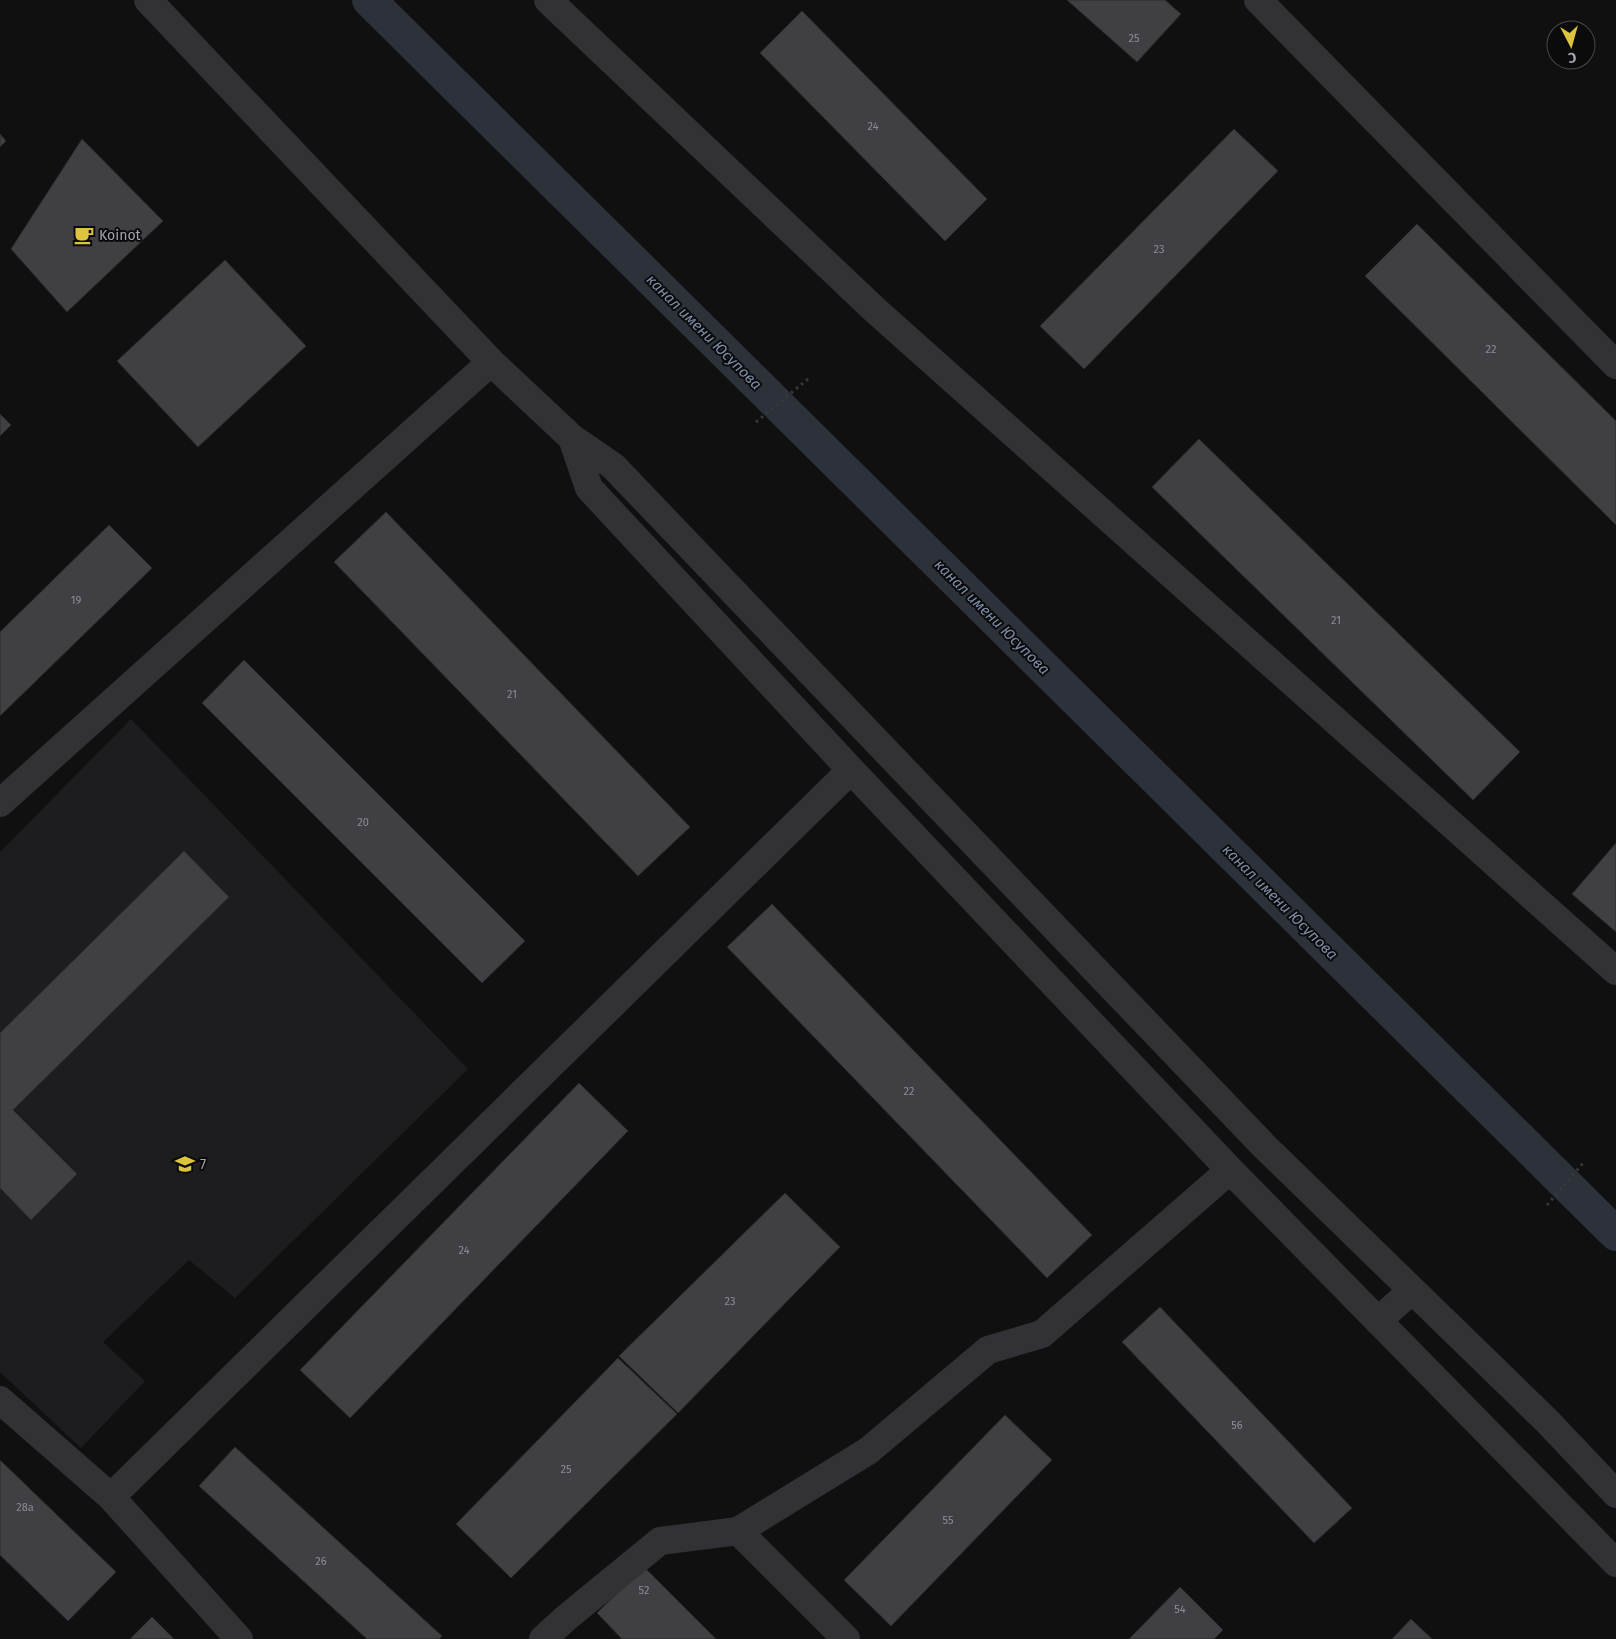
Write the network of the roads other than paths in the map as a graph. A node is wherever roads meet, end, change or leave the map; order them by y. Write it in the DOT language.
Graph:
graph roads {
  1 [pos="148,0"];
  2 [pos="548,0"];
  3 [pos="1258,0"];
  4 [pos="491,362"];
  5 [pos="1616,366"];
  6 [pos="572,438"];
  7 [pos="852,770"];
  8 [pos="0,802"];
  9 [pos="1616,971"];
  10 [pos="1230,1170"];
  11 [pos="1412,1290"];
  12 [pos="1378,1321"];
  13 [pos="0,1400"];
  14 [pos="1616,1494"];
  15 [pos="111,1497"];
  16 [pos="738,1531"];
  17 [pos="1616,1563"];
  18 [pos="239,1639"];
  19 [pos="543,1639"];
  20 [pos="846,1639"];
  1 -- 4 [label="street"];
  2 -- 9 [label="street"];
  3 -- 5 [label="street"];
  4 -- 6 [label="street"];
  4 -- 8 [label="street"];
  6 -- 7 [label="street"];
  6 -- 11 [label="street"];
  7 -- 10 [label="street"];
  7 -- 15 [label="street"];
  10 -- 12 [label="street"];
  10 -- 16 [label="street"];
  11 -- 12 [label="street"];
  11 -- 14 [label="street"];
  12 -- 17 [label="street"];
  13 -- 15 [label="street"];
  15 -- 18 [label="street"];
  16 -- 19 [label="street"];
  16 -- 20 [label="street"];
}
